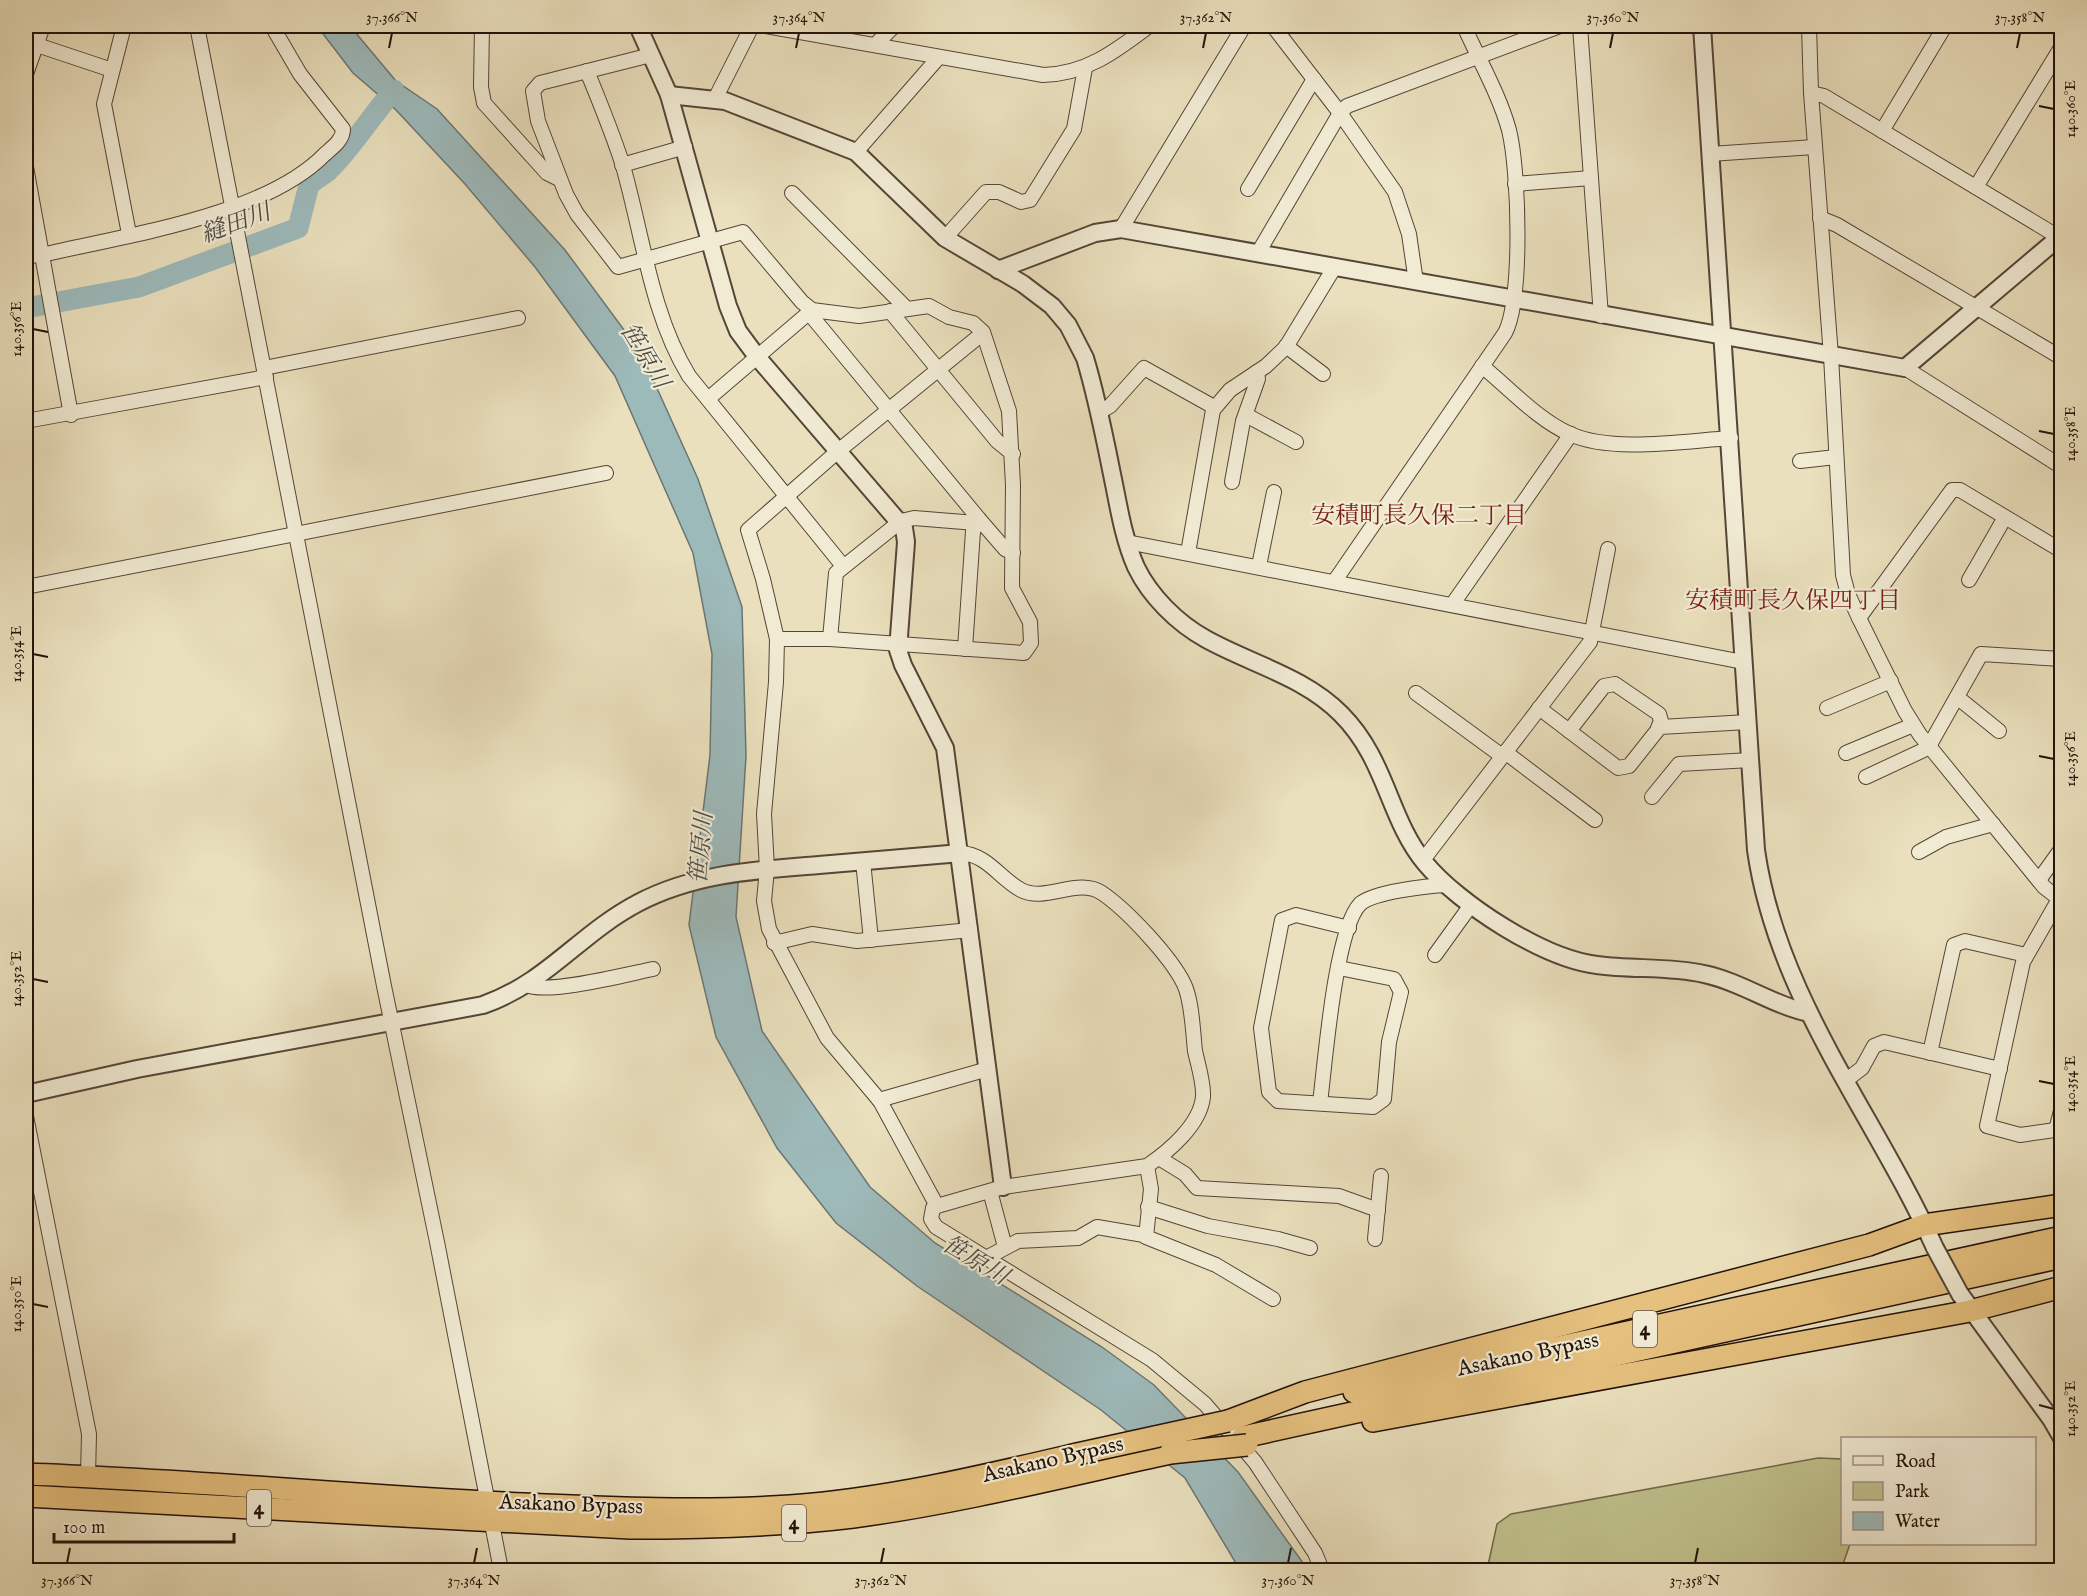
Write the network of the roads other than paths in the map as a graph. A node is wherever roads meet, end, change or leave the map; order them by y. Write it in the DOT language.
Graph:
graph roads {
  1 [pos="43,26"];
  2 [pos="124,26"];
  3 [pos="197,26"];
  4 [pos="272,26"];
  5 [pos="482,26"];
  6 [pos="638,26"];
  7 [pos="752,26"];
  8 [pos="766,26"];
  9 [pos="894,26"];
  10 [pos="1146,26"];
  11 [pos="1244,26"];
  12 [pos="1273,26"];
  13 [pos="1464,26"];
  14 [pos="1560,26"];
  15 [pos="1580,26"];
  16 [pos="1702,26"];
  17 [pos="1809,26"];
  18 [pos="1945,26"];
  19 [pos="37,45"];
  20 [pos="875,45"];
  21 [pos="2061,46"];
  22 [pos="651,55"];
  23 [pos="1478,56"];
  24 [pos="939,57"];
  25 [pos="1085,68"];
  26 [pos="112,70"];
  27 [pos="586,71"];
  28 [pos="26,74"];
  29 [pos="1314,80"];
  30 [pos="1811,93"];
  31 [pos="669,95"];
  32 [pos="715,99"];
  33 [pos="1340,113"];
  34 [pos="1882,131"];
  35 [pos="685,147"];
  36 [pos="1814,147"];
  37 [pos="856,152"];
  38 [pos="1710,154"];
  39 [pos="622,165"];
  40 [pos="26,167"];
  41 [pos="1591,178"];
  42 [pos="559,179"];
  43 [pos="1515,184"];
  44 [pos="1976,187"];
  45 [pos="1248,189"];
  46 [pos="792,194"];
  47 [pos="234,209"];
  48 [pos="1820,218"];
  49 [pos="1121,229"];
  50 [pos="129,234"];
  51 [pos="2060,237"];
  52 [pos="945,238"];
  53 [pos="712,241"];
  54 [pos="1258,253"];
  55 [pos="42,255"];
  56 [pos="26,256"];
  57 [pos="646,259"];
  58 [pos="1334,268"];
  59 [pos="998,270"];
  60 [pos="1416,282"];
  61 [pos="1516,301"];
  62 [pos="1977,307"];
  63 [pos="906,308"];
  64 [pos="811,311"];
  65 [pos="890,311"];
  66 [pos="1600,316"];
  67 [pos="518,318"];
  68 [pos="984,333"];
  69 [pos="1723,337"];
  70 [pos="1286,346"];
  71 [pos="1831,356"];
  72 [pos="758,358"];
  73 [pos="2061,358"];
  74 [pos="1482,366"];
  75 [pos="1905,369"];
  76 [pos="939,371"];
  77 [pos="1257,372"];
  78 [pos="265,373"];
  79 [pos="1323,374"];
  80 [pos="708,399"];
  81 [pos="1215,407"];
  82 [pos="890,410"];
  83 [pos="1099,412"];
  84 [pos="71,415"];
  85 [pos="1246,415"];
  86 [pos="26,421"];
  87 [pos="1571,434"];
  88 [pos="1731,438"];
  89 [pos="1296,442"];
  90 [pos="837,452"];
  91 [pos="1013,454"];
  92 [pos="1836,457"];
  93 [pos="1800,461"];
  94 [pos="2061,467"];
  95 [pos="606,473"];
  96 [pos="1233,482"];
  97 [pos="1274,492"];
  98 [pos="787,496"];
  99 [pos="2004,519"];
  100 [pos="978,521"];
  101 [pos="897,522"];
  102 [pos="297,535"];
  103 [pos="1127,542"];
  104 [pos="1608,549"];
  105 [pos="2061,551"];
  106 [pos="1013,553"];
  107 [pos="1188,553"];
  108 [pos="843,566"];
  109 [pos="1259,566"];
  110 [pos="1969,580"];
  111 [pos="1334,582"];
  112 [pos="26,587"];
  113 [pos="1452,605"];
  114 [pos="1859,618"];
  115 [pos="1593,631"];
  116 [pos="777,639"];
  117 [pos="830,639"];
  118 [pos="898,645"];
  119 [pos="965,649"];
  120 [pos="2061,660"];
  121 [pos="1743,662"];
  122 [pos="1891,681"];
  123 [pos="1416,693"];
  124 [pos="1957,697"];
  125 [pos="1539,708"];
  126 [pos="1827,708"];
  127 [pos="1748,722"];
  128 [pos="1914,725"];
  129 [pos="1658,728"];
  130 [pos="1569,731"];
  131 [pos="1999,731"];
  132 [pos="1930,746"];
  133 [pos="1846,753"];
  134 [pos="1504,754"];
  135 [pos="1750,760"];
  136 [pos="1866,777"];
  137 [pos="1652,797"];
  138 [pos="1595,819"];
  139 [pos="1993,824"];
  140 [pos="2061,848"];
  141 [pos="1919,852"];
  142 [pos="961,853"];
  143 [pos="1423,860"];
  144 [pos="863,861"];
  145 [pos="767,869"];
  146 [pos="2038,880"];
  147 [pos="1445,885"];
  148 [pos="2060,900"];
  149 [pos="1471,905"];
  150 [pos="1349,928"];
  151 [pos="970,930"];
  152 [pos="871,940"];
  153 [pos="774,943"];
  154 [pos="1435,955"];
  155 [pos="2026,955"];
  156 [pos="1339,968"];
  157 [pos="653,969"];
  158 [pos="527,986"];
  159 [pos="1809,1013"];
  160 [pos="391,1022"];
  161 [pos="1930,1053"];
  162 [pos="988,1069"];
  163 [pos="2000,1069"];
  164 [pos="1845,1080"];
  165 [pos="26,1094"];
  166 [pos="879,1100"];
  167 [pos="1320,1103"];
  168 [pos="2061,1107"];
  169 [pos="26,1116"];
  170 [pos="2059,1130"];
  171 [pos="1159,1158"];
  172 [pos="1147,1166"];
  173 [pos="1381,1176"];
  174 [pos="996,1189"];
  175 [pos="2061,1205"];
  176 [pos="937,1206"];
  177 [pos="1148,1207"];
  178 [pos="1378,1210"];
  179 [pos="1924,1226"];
  180 [pos="1144,1235"];
  181 [pos="2061,1237"];
  182 [pos="1375,1239"];
  183 [pos="1005,1247"];
  184 [pos="1310,1248"];
  185 [pos="988,1257"];
  186 [pos="2061,1257"];
  187 [pos="2061,1287"];
  188 [pos="1273,1299"];
  189 [pos="1965,1302"];
  190 [pos="1228,1421"];
  191 [pos="2061,1438"];
  192 [pos="1245,1441"];
  193 [pos="26,1474"];
  194 [pos="88,1476"];
  195 [pos="26,1496"];
  196 [pos="491,1511"];
  197 [pos="501,1570"];
  198 [pos="1322,1570"];
  1 -- 19 [label="street"];
  2 -- 26 [label="street"];
  3 -- 47 [label="street"];
  4 -- 47 [label="street"];
  5 -- 42 [label="street"];
  6 -- 22 [label="street"];
  7 -- 32 [label="street"];
  8 -- 20 [label="street"];
  9 -- 20 [label="street"];
  10 -- 25 [label="street"];
  11 -- 49 [label="street"];
  12 -- 29 [label="street"];
  13 -- 23 [label="street"];
  14 -- 23 [label="street"];
  15 -- 41 [label="street"];
  16 -- 38 [label="street"];
  17 -- 30 [label="street"];
  18 -- 34 [label="street"];
  19 -- 26 [label="street"];
  19 -- 28 [label="street"];
  20 -- 24 [label="street"];
  21 -- 44 [label="street"];
  22 -- 27 [label="street"];
  22 -- 31 [label="street"];
  23 -- 33 [label="street"];
  23 -- 43 [label="street"];
  24 -- 25 [label="street"];
  24 -- 37 [label="street"];
  25 -- 52 [label="street"];
  26 -- 50 [label="street"];
  27 -- 39 [label="street"];
  27 -- 42 [label="street"];
  29 -- 33 [label="street"];
  29 -- 45 [label="street"];
  30 -- 34 [label="street"];
  30 -- 36 [label="street"];
  31 -- 32 [label="street"];
  31 -- 35 [label="street"];
  32 -- 37 [label="street"];
  33 -- 54 [label="street"];
  33 -- 60 [label="street"];
  34 -- 44 [label="street"];
  35 -- 39 [label="street"];
  35 -- 53 [label="street"];
  36 -- 38 [label="street"];
  36 -- 48 [label="street"];
  37 -- 52 [label="street"];
  38 -- 69 [label="street"];
  39 -- 57 [label="street"];
  40 -- 55 [label="street"];
  41 -- 43 [label="street"];
  41 -- 66 [label="street"];
  42 -- 57 [label="street"];
  43 -- 61 [label="street"];
  44 -- 51 [label="street"];
  46 -- 63 [label="street"];
  47 -- 50 [label="street"];
  47 -- 78 [label="street"];
  48 -- 62 [label="street"];
  48 -- 71 [label="street"];
  49 -- 54 [label="street"];
  49 -- 59 [label="street"];
  50 -- 55 [label="street"];
  51 -- 62 [label="street"];
  52 -- 59 [label="street"];
  53 -- 57 [label="street"];
  53 -- 64 [label="street"];
  53 -- 72 [label="street"];
  54 -- 58 [label="street"];
  55 -- 56 [label="street"];
  55 -- 84 [label="street"];
  57 -- 80 [label="street"];
  58 -- 60 [label="street"];
  58 -- 70 [label="street"];
  59 -- 83 [label="street"];
  60 -- 61 [label="street"];
  61 -- 66 [label="street"];
  61 -- 74 [label="street"];
  62 -- 73 [label="street"];
  62 -- 75 [label="street"];
  63 -- 65 [label="street"];
  63 -- 68 [label="street"];
  64 -- 65 [label="street"];
  64 -- 72 [label="street"];
  64 -- 82 [label="street"];
  65 -- 76 [label="street"];
  66 -- 69 [label="street"];
  67 -- 78 [label="street"];
  68 -- 76 [label="street"];
  68 -- 91 [label="street"];
  69 -- 71 [label="street"];
  69 -- 88 [label="street"];
  70 -- 77 [label="street"];
  70 -- 79 [label="street"];
  71 -- 75 [label="street"];
  71 -- 92 [label="street"];
  72 -- 80 [label="street"];
  72 -- 90 [label="street"];
  74 -- 87 [label="street"];
  74 -- 111 [label="street"];
  75 -- 94 [label="street"];
  76 -- 82 [label="street"];
  76 -- 91 [label="street"];
  77 -- 81 [label="street"];
  77 -- 85 [label="street"];
  78 -- 84 [label="street"];
  78 -- 102 [label="street"];
  80 -- 98 [label="street"];
  81 -- 83 [label="street"];
  81 -- 107 [label="street"];
  82 -- 90 [label="street"];
  82 -- 100 [label="street"];
  83 -- 103 [label="street"];
  84 -- 86 [label="street"];
  85 -- 89 [label="street"];
  85 -- 96 [label="street"];
  87 -- 88 [label="street"];
  87 -- 113 [label="street"];
  88 -- 121 [label="street"];
  90 -- 98 [label="street"];
  90 -- 101 [label="street"];
  91 -- 106 [label="street"];
  92 -- 93 [label="street"];
  92 -- 114 [label="street"];
  95 -- 102 [label="street"];
  97 -- 109 [label="street"];
  98 -- 108 [label="street"];
  98 -- 116 [label="street"];
  99 -- 105 [label="street"];
  99 -- 110 [label="street"];
  99 -- 114 [label="street"];
  100 -- 101 [label="street"];
  100 -- 106 [label="street"];
  100 -- 119 [label="street"];
  101 -- 108 [label="street"];
  101 -- 118 [label="street"];
  102 -- 112 [label="street"];
  102 -- 160 [label="street"];
  103 -- 107 [label="street"];
  103 -- 143 [label="street"];
  104 -- 115 [label="street"];
  106 -- 119 [label="street"];
  107 -- 109 [label="street"];
  108 -- 117 [label="street"];
  109 -- 111 [label="street"];
  111 -- 113 [label="street"];
  113 -- 115 [label="street"];
  114 -- 122 [label="street"];
  115 -- 121 [label="street"];
  115 -- 125 [label="street"];
  116 -- 117 [label="street"];
  116 -- 145 [label="street"];
  117 -- 118 [label="street"];
  118 -- 119 [label="street"];
  118 -- 142 [label="street"];
  120 -- 124 [label="street"];
  121 -- 127 [label="street"];
  122 -- 126 [label="street"];
  122 -- 128 [label="street"];
  123 -- 134 [label="street"];
  124 -- 131 [label="street"];
  124 -- 132 [label="street"];
  125 -- 130 [label="street"];
  125 -- 134 [label="street"];
  127 -- 129 [label="street"];
  127 -- 135 [label="street"];
  128 -- 132 [label="street"];
  128 -- 133 [label="street"];
  129 -- 130 [label="street"];
  129 -- 130 [label="street"];
  132 -- 136 [label="street"];
  132 -- 139 [label="street"];
  134 -- 138 [label="street"];
  134 -- 143 [label="street"];
  135 -- 137 [label="street"];
  135 -- 159 [label="street"];
  139 -- 141 [label="street"];
  139 -- 146 [label="street"];
  140 -- 146 [label="street"];
  142 -- 144 [label="street"];
  142 -- 151 [label="street"];
  142 -- 171 [label="street"];
  143 -- 147 [label="street"];
  144 -- 145 [label="street"];
  144 -- 152 [label="street"];
  145 -- 153 [label="street"];
  145 -- 158 [label="street"];
  146 -- 148 [label="street"];
  147 -- 149 [label="street"];
  147 -- 150 [label="street"];
  148 -- 155 [label="street"];
  149 -- 154 [label="street"];
  149 -- 159 [label="street"];
  150 -- 156 [label="street"];
  150 -- 167 [label="street"];
  151 -- 152 [label="street"];
  151 -- 162 [label="street"];
  152 -- 153 [label="street"];
  153 -- 166 [label="street"];
  155 -- 161 [label="street"];
  155 -- 163 [label="street"];
  156 -- 167 [label="street"];
  156 -- 167 [label="street"];
  157 -- 158 [label="street"];
  158 -- 160 [label="street"];
  159 -- 164 [label="street"];
  160 -- 165 [label="street"];
  160 -- 196 [label="street"];
  161 -- 163 [label="street"];
  161 -- 164 [label="street"];
  162 -- 166 [label="street"];
  162 -- 174 [label="street"];
  163 -- 170 [label="street"];
  164 -- 179 [label="street"];
  166 -- 176 [label="street"];
  168 -- 170 [label="street"];
  169 -- 194 [label="street"];
  171 -- 172 [label="street"];
  171 -- 178 [label="street"];
  172 -- 174 [label="street"];
  172 -- 177 [label="street"];
  173 -- 178 [label="street"];
  174 -- 176 [label="street"];
  174 -- 183 [label="street"];
  175 -- 179 [label="highway"];
  176 -- 185 [label="street"];
  177 -- 180 [label="street"];
  177 -- 184 [label="street"];
  178 -- 182 [label="street"];
  179 -- 189 [label="street, bridge"];
  179 -- 190 [label="highway"];
  180 -- 183 [label="street"];
  180 -- 188 [label="street"];
  181 -- 190 [label="highway, Asakano Bypass / 4"];
  183 -- 185 [label="street"];
  185 -- 198 [label="street"];
  186 -- 192 [label="highway, Asakano Bypass / 4"];
  187 -- 189 [label="highway"];
  189 -- 191 [label="street"];
  189 -- 192 [label="highway"];
  190 -- 196 [label="highway, Asakano Bypass / 4, bridge"];
  192 -- 196 [label="highway, Asakano Bypass / 4, bridge"];
  193 -- 194 [label="highway, Asakano Bypass / 4"];
  194 -- 196 [label="highway, Asakano Bypass / 4"];
  195 -- 196 [label="highway, Asakano Bypass / 4"];
  196 -- 197 [label="street"];
}
